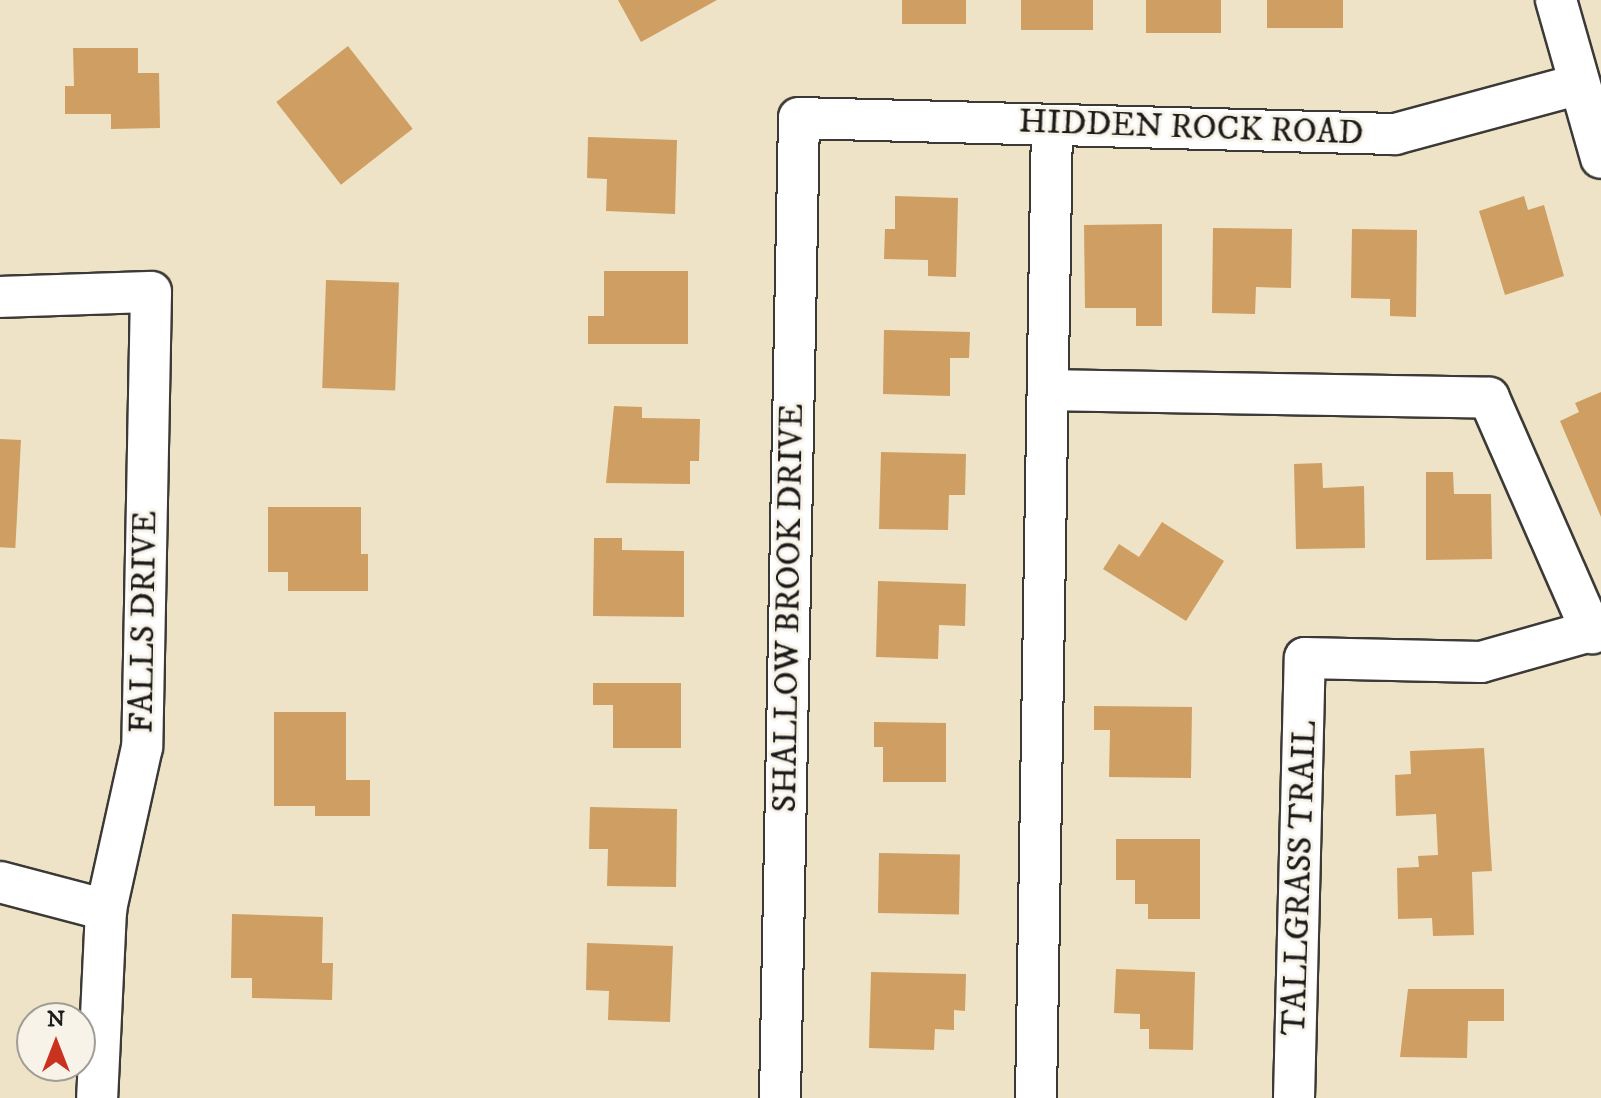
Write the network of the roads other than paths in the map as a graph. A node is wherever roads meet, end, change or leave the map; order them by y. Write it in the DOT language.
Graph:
graph roads {
  1 [pos="1556,0"];
  2 [pos="1577,85"];
  3 [pos="799,118"];
  4 [pos="1052,125"];
  5 [pos="1601,158"];
  6 [pos="0,297"];
  7 [pos="1048,390"];
  8 [pos="1596,630"];
  9 [pos="0,882"];
  10 [pos="106,910"];
  11 [pos="97,1098"];
  12 [pos="780,1098"];
  13 [pos="1036,1098"];
  14 [pos="1294,1098"];
  1 -- 2 [label="street"];
  2 -- 4 [label="street, HIDDEN ROCK ROAD"];
  2 -- 5 [label="street"];
  3 -- 4 [label="street, HIDDEN ROCK ROAD"];
  3 -- 12 [label="street, SHALLOW BROOK DRIVE"];
  4 -- 7 [label="street"];
  6 -- 10 [label="street, FALLS DRIVE"];
  7 -- 8 [label="street"];
  7 -- 13 [label="street"];
  8 -- 14 [label="street, TALLGRASS TRAIL"];
  9 -- 10 [label="street"];
  10 -- 11 [label="street, FALLS DRIVE"];
}
